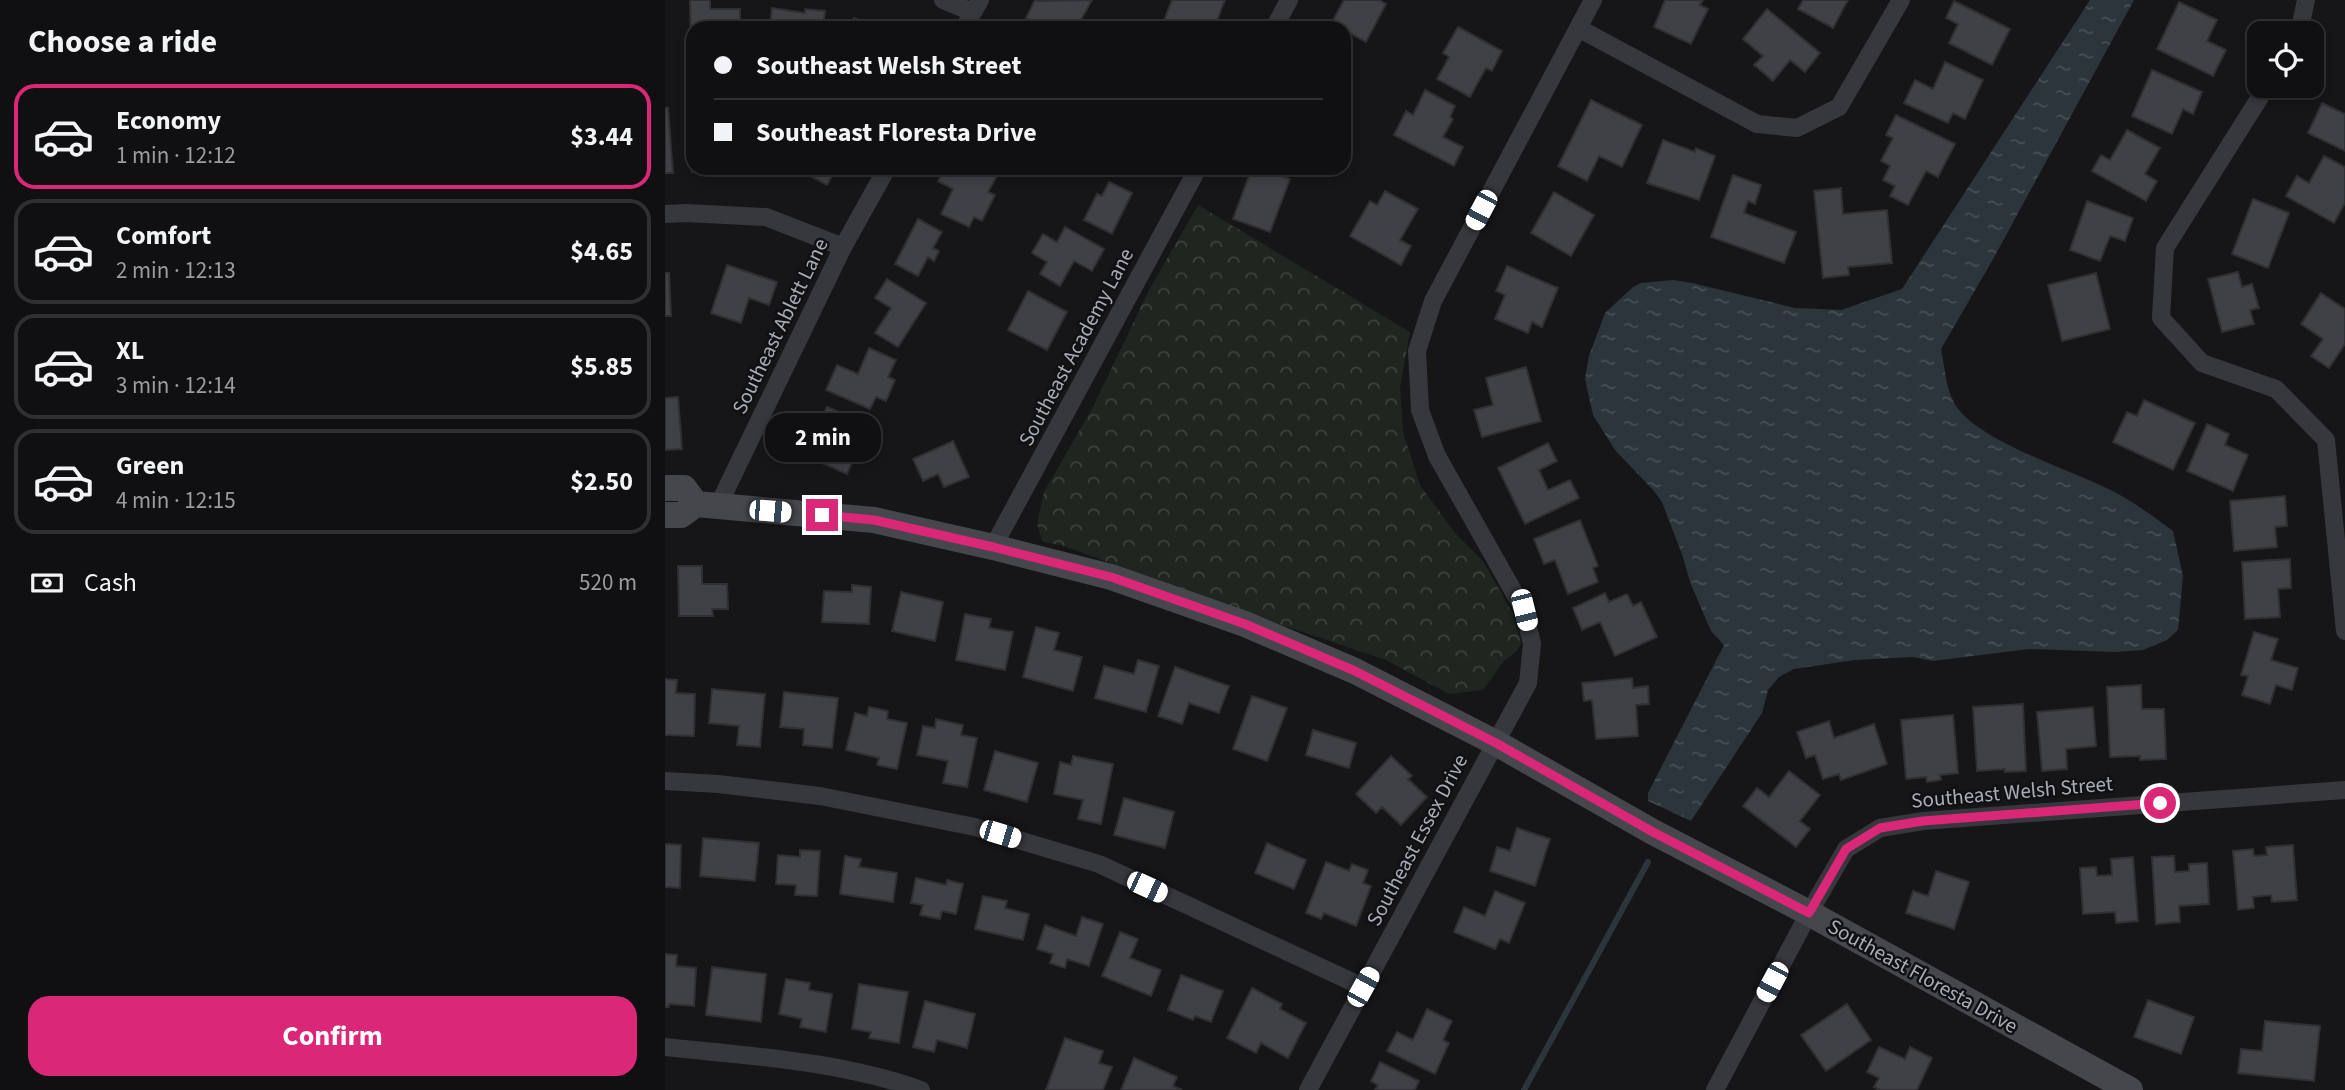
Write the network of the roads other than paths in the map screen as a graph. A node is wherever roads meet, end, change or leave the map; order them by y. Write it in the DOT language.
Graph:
graph roads {
  1 [pos="943,0"];
  2 [pos="1289,0"];
  3 [pos="1593,0"];
  4 [pos="1901,0"];
  5 [pos="2307,0"];
  6 [pos="972,13"];
  7 [pos="1278,21"];
  8 [pos="2302,21"];
  9 [pos="1578,28"];
  10 [pos="2259,98"];
  11 [pos="883,175"];
  12 [pos="1194,175"];
  13 [pos="665,214"];
  14 [pos="843,247"];
  15 [pos="665,488"];
  16 [pos="707,505"];
  17 [pos="665,515"];
  18 [pos="993,547"];
  19 [pos="2345,625"];
  20 [pos="2345,631"];
  21 [pos="1496,743"];
  22 [pos="665,781"];
  23 [pos="2345,790"];
  24 [pos="1809,913"];
  25 [pos="1363,987"];
  26 [pos="665,1047"];
  27 [pos="921,1090"];
  28 [pos="1308,1090"];
  29 [pos="1716,1090"];
  30 [pos="2130,1090"];
  1 -- 6 [label="street"];
  2 -- 7 [label="street"];
  3 -- 9 [label="street, Southeast Essex Drive"];
  4 -- 9 [label="street"];
  5 -- 8 [label="street"];
  9 -- 21 [label="street, Southeast Essex Drive"];
  10 -- 19 [label="street"];
  11 -- 14 [label="street, Southeast Ablett Lane"];
  12 -- 18 [label="street, Southeast Academy Lane"];
  13 -- 14 [label="street"];
  14 -- 16 [label="street, Southeast Ablett Lane"];
  15 -- 16 [label="street, Southeast Floresta Drive"];
  16 -- 17 [label="street, Southeast Floresta Drive"];
  16 -- 18 [label="street, Southeast Floresta Drive"];
  18 -- 21 [label="street, Southeast Floresta Drive"];
  19 -- 20 [label="street"];
  21 -- 24 [label="street, Southeast Floresta Drive"];
  21 -- 25 [label="street, Southeast Essex Drive"];
  22 -- 25 [label="street"];
  23 -- 24 [label="street, Southeast Welsh Street"];
  24 -- 29 [label="street, Southeast Welsh Street"];
  24 -- 30 [label="street, Southeast Floresta Drive"];
  25 -- 28 [label="street, Southeast Essex Drive"];
  26 -- 27 [label="street"];
}
